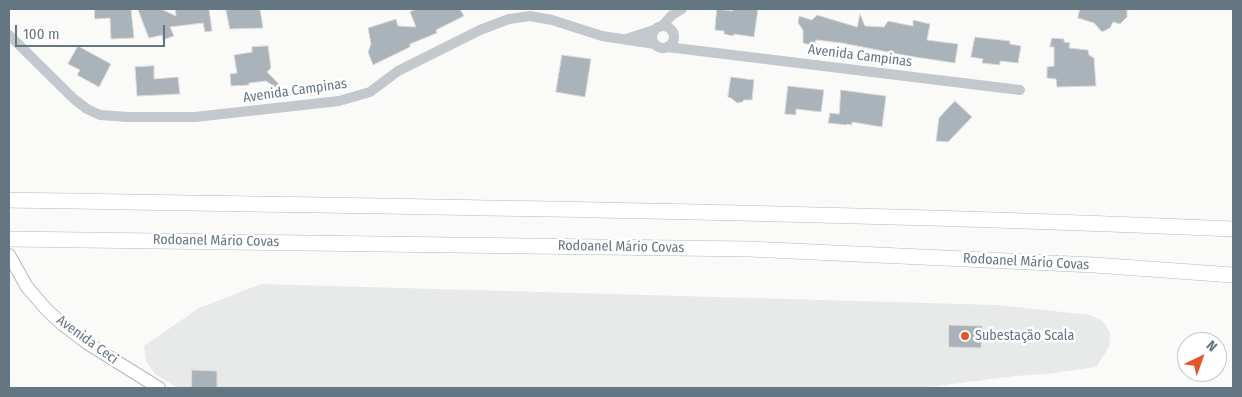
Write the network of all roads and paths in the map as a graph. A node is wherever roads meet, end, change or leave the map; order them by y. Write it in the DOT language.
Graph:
graph roads {
  1 [pos="683,9"];
  2 [pos="666,34"];
  3 [pos="9,35"];
  4 [pos="622,40"];
  5 [pos="655,44"];
  6 [pos="1020,90"];
  7 [pos="9,200"];
  8 [pos="1233,229"];
  9 [pos="9,239"];
  10 [pos="9,255"];
  11 [pos="1233,275"];
  12 [pos="159,388"];
  1 -- 2 [label="street"];
  2 -- 4 [label="street, Avenida Campinas"];
  2 -- 5 [label="street"];
  2 -- 5 [label="street, Avenida Campinas"];
  2 -- 6 [label="street, Avenida Campinas"];
  3 -- 4 [label="street, Avenida Campinas"];
  4 -- 5 [label="street, Avenida Campinas"];
  7 -- 8 [label="highway"];
  9 -- 11 [label="highway, Rodoanel Mário Covas"];
  10 -- 12 [label="main road, Avenida Ceci"];
}
